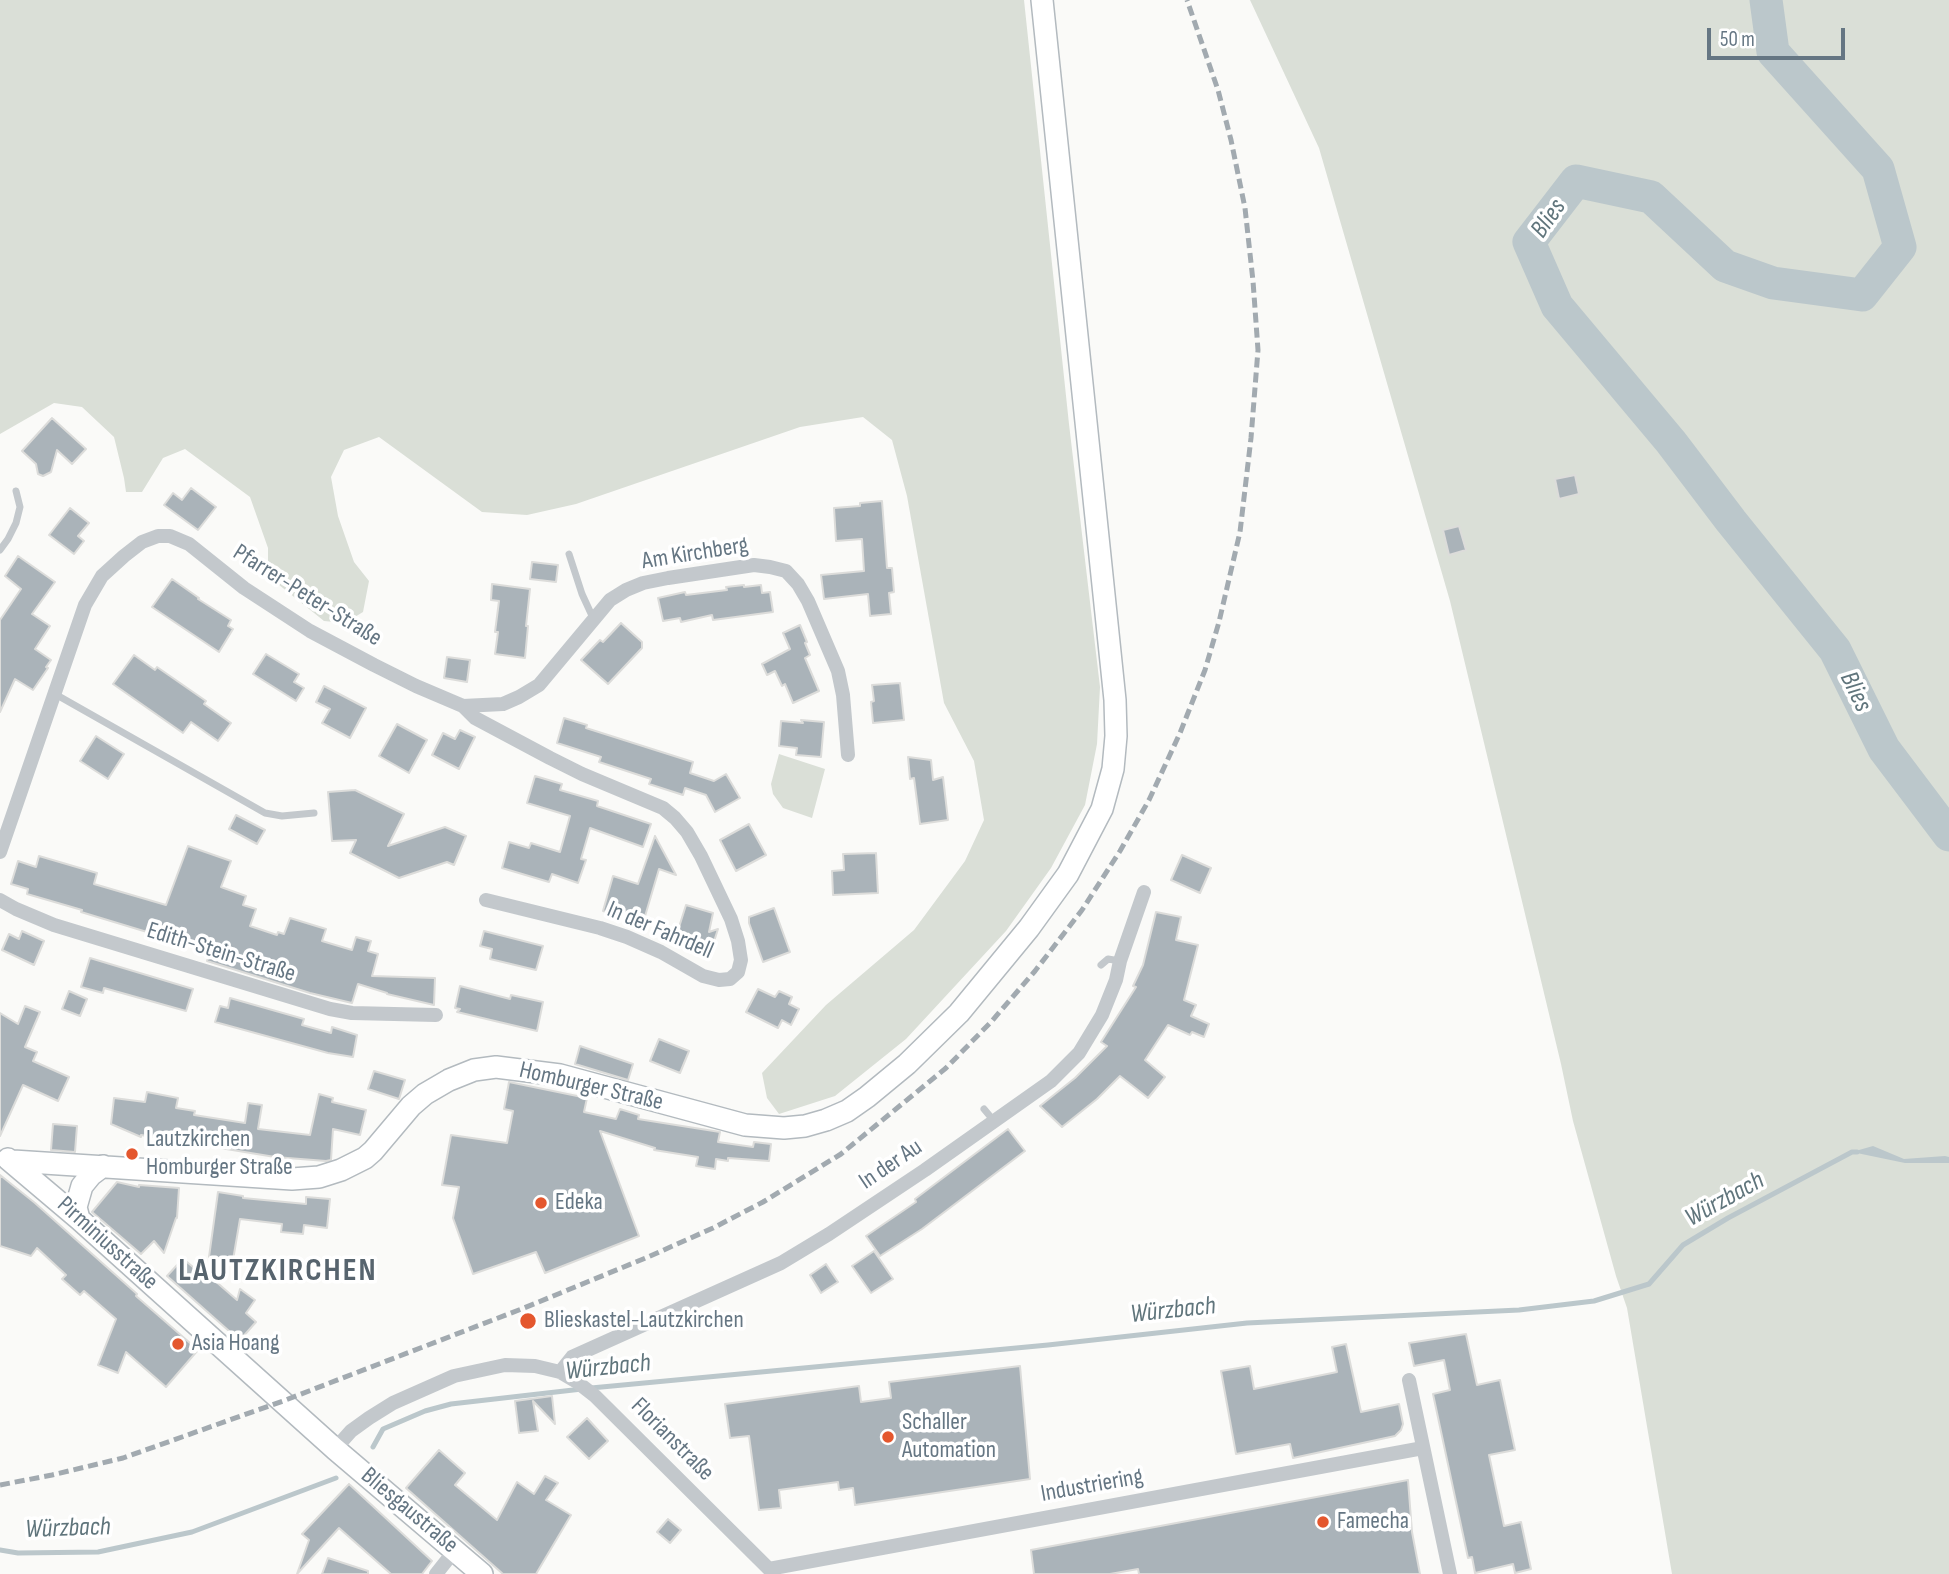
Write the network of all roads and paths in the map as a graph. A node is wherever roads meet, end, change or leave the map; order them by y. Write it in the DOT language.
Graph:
graph roads {
  1 [pos="1042,0"];
  2 [pos="16,491"];
  3 [pos="0,550"];
  4 [pos="569,554"];
  5 [pos="594,620"];
  6 [pos="55,694"];
  7 [pos="463,706"];
  8 [pos="848,755"];
  9 [pos="314,813"];
  10 [pos="0,852"];
  11 [pos="1144,892"];
  12 [pos="0,900"];
  13 [pos="486,900"];
  14 [pos="1120,961"];
  15 [pos="1101,965"];
  16 [pos="436,1015"];
  17 [pos="984,1109"];
  18 [pos="995,1121"];
  19 [pos="7,1158"];
  20 [pos="103,1166"];
  21 [pos="79,1219"];
  22 [pos="560,1372"];
  23 [pos="1409,1380"];
  24 [pos="1423,1448"];
  25 [pos="335,1449"];
  26 [pos="455,1550"];
  27 [pos="772,1572"];
  28 [pos="436,1574"];
  29 [pos="482,1574"];
  30 [pos="1450,1574"];
  1 -- 20 [label="main road, Homburger Straße"];
  2 -- 3 [label="lane"];
  4 -- 5 [label="lane"];
  5 -- 7 [label="street, Pfarrer-Peter-Straße"];
  5 -- 8 [label="street, Am Kirchberg"];
  6 -- 7 [label="street, Pfarrer-Peter-Straße"];
  6 -- 9 [label="lane"];
  6 -- 10 [label="street, Pfarrer-Peter-Straße"];
  7 -- 13 [label="street, In der Fahrdell"];
  11 -- 14 [label="street, In der Au"];
  12 -- 16 [label="street, Edith-Stein-Straße"];
  14 -- 15 [label="lane"];
  14 -- 18 [label="street, In der Au"];
  17 -- 18 [label="lane"];
  18 -- 22 [label="street, In der Au"];
  19 -- 20 [label="main road, Homburger Straße"];
  19 -- 21 [label="main road, Pirminiusstraße"];
  20 -- 21 [label="main road"];
  21 -- 25 [label="main road, Pirminiusstraße"];
  22 -- 25 [label="street, Florianstraße"];
  22 -- 27 [label="street, Florianstraße"];
  23 -- 24 [label="street"];
  24 -- 27 [label="street, Industriering"];
  24 -- 30 [label="street"];
  25 -- 26 [label="main road, Bliesgaustraße"];
  26 -- 28 [label="street"];
  26 -- 29 [label="main road, Bliesgaustraße"];
}
